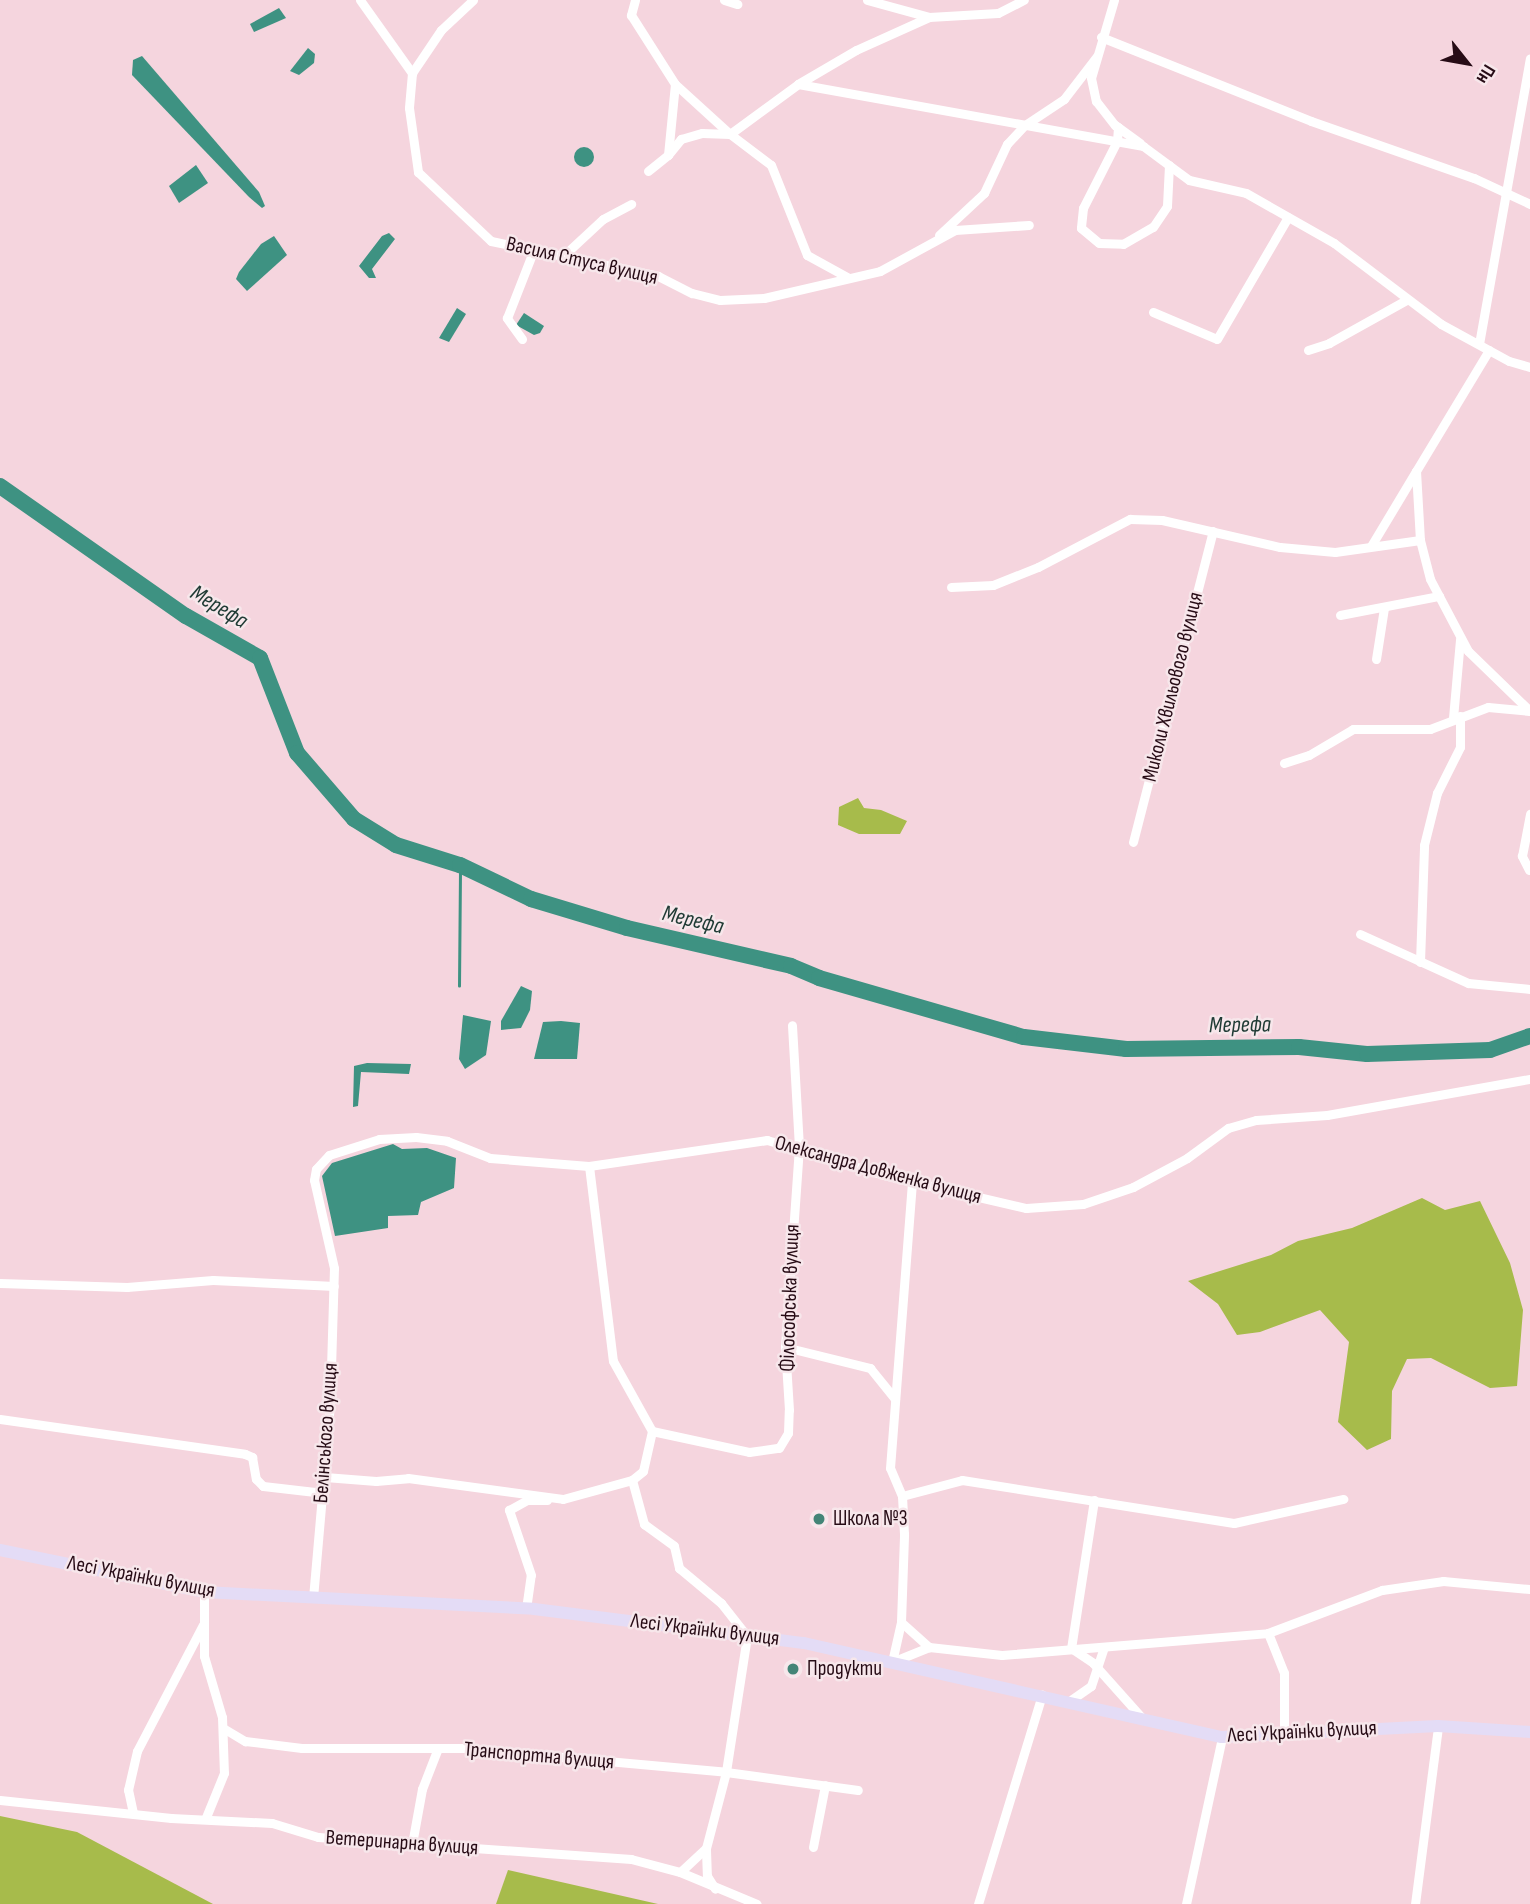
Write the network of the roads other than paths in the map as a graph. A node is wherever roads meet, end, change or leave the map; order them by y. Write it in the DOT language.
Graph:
graph roads {
  1 [pos="360,0"];
  2 [pos="473,0"];
  3 [pos="635,0"];
  4 [pos="724,0"];
  5 [pos="867,0"];
  6 [pos="1024,0"];
  7 [pos="1114,0"];
  8 [pos="737,4"];
  9 [pos="929,17"];
  10 [pos="1101,37"];
  11 [pos="1097,56"];
  12 [pos="1530,59"];
  13 [pos="412,73"];
  14 [pos="675,84"];
  15 [pos="797,84"];
  16 [pos="1025,125"];
  17 [pos="1118,127"];
  18 [pos="730,134"];
  19 [pos="1117,141"];
  20 [pos="1143,146"];
  21 [pos="668,155"];
  22 [pos="1169,165"];
  23 [pos="648,171"];
  24 [pos="1504,191"];
  25 [pos="631,204"];
  26 [pos="1530,204"];
  27 [pos="1288,217"];
  28 [pos="1029,225"];
  29 [pos="929,244"];
  30 [pos="534,249"];
  31 [pos="563,256"];
  32 [pos="847,277"];
  33 [pos="1408,299"];
  34 [pos="1153,312"];
  35 [pos="522,339"];
  36 [pos="1479,344"];
  37 [pos="1308,350"];
  38 [pos="1489,350"];
  39 [pos="1530,367"];
  40 [pos="1416,471"];
  41 [pos="1213,531"];
  42 [pos="1420,540"];
  43 [pos="1371,546"];
  44 [pos="951,587"];
  45 [pos="1439,596"];
  46 [pos="1384,608"];
  47 [pos="1340,615"];
  48 [pos="1460,637"];
  49 [pos="1376,659"];
  50 [pos="1530,711"];
  51 [pos="1456,717"];
  52 [pos="1284,763"];
  53 [pos="1530,814"];
  54 [pos="1133,842"];
  55 [pos="1529,870"];
  56 [pos="1360,934"];
  57 [pos="1420,962"];
  58 [pos="1530,989"];
  59 [pos="792,1025"];
  60 [pos="1530,1079"];
  61 [pos="799,1147"];
  62 [pos="589,1166"];
  63 [pos="912,1181"];
  64 [pos="334,1268"];
  65 [pos="0,1283"];
  66 [pos="334,1286"];
  67 [pos="785,1347"];
  68 [pos="895,1399"];
  69 [pos="0,1419"];
  70 [pos="652,1431"];
  71 [pos="325,1477"];
  72 [pos="632,1480"];
  73 [pos="324,1493"];
  74 [pos="902,1496"];
  75 [pos="563,1499"];
  76 [pos="1343,1499"];
  77 [pos="1094,1500"];
  78 [pos="0,1550"];
  79 [pos="1530,1589"];
  80 [pos="204,1592"];
  81 [pos="313,1598"];
  82 [pos="526,1609"];
  83 [pos="901,1622"];
  84 [pos="204,1623"];
  85 [pos="1269,1633"];
  86 [pos="747,1636"];
  87 [pos="929,1647"];
  88 [pos="1104,1647"];
  89 [pos="1071,1648"];
  90 [pos="892,1662"];
  91 [pos="1098,1669"];
  92 [pos="1042,1696"];
  93 [pos="1068,1702"];
  94 [pos="1143,1719"];
  95 [pos="1438,1726"];
  96 [pos="223,1728"];
  97 [pos="1284,1732"];
  98 [pos="1530,1732"];
  99 [pos="1222,1737"];
  100 [pos="438,1748"];
  101 [pos="726,1772"];
  102 [pos="825,1786"];
  103 [pos="858,1790"];
  104 [pos="0,1800"];
  105 [pos="133,1813"];
  106 [pos="206,1817"];
  107 [pos="412,1844"];
  108 [pos="813,1847"];
  109 [pos="706,1848"];
  110 [pos="680,1872"];
  111 [pos="716,1890"];
  112 [pos="757,1904"];
  113 [pos="978,1904"];
  114 [pos="1186,1904"];
  115 [pos="1415,1904"];
  1 -- 13 [label="street"];
  2 -- 13 [label="street"];
  3 -- 14 [label="street"];
  4 -- 8 [label="street"];
  5 -- 9 [label="street"];
  6 -- 9 [label="street"];
  7 -- 10 [label="street"];
  9 -- 15 [label="street"];
  10 -- 11 [label="street"];
  10 -- 24 [label="street"];
  11 -- 16 [label="street"];
  11 -- 17 [label="street"];
  12 -- 24 [label="street"];
  13 -- 30 [label="street, Василя Стуса вулиця"];
  14 -- 18 [label="street"];
  14 -- 21 [label="street"];
  15 -- 16 [label="street"];
  15 -- 18 [label="street"];
  16 -- 19 [label="street"];
  16 -- 29 [label="street"];
  17 -- 19 [label="street"];
  17 -- 20 [label="street"];
  18 -- 21 [label="street"];
  18 -- 32 [label="street"];
  19 -- 20 [label="street"];
  19 -- 22 [label="street"];
  20 -- 22 [label="street"];
  21 -- 23 [label="street"];
  22 -- 27 [label="street"];
  24 -- 26 [label="street"];
  24 -- 36 [label="street"];
  25 -- 31 [label="street"];
  27 -- 33 [label="street"];
  27 -- 34 [label="street"];
  28 -- 29 [label="street, Василя Стуса вулиця"];
  29 -- 32 [label="street, Василя Стуса вулиця"];
  30 -- 31 [label="street, Василя Стуса вулиця"];
  30 -- 35 [label="street"];
  31 -- 32 [label="street, Василя Стуса вулиця"];
  33 -- 36 [label="street"];
  33 -- 37 [label="street"];
  36 -- 38 [label="street"];
  38 -- 39 [label="street"];
  38 -- 40 [label="street"];
  40 -- 42 [label="street"];
  40 -- 43 [label="street"];
  41 -- 43 [label="street"];
  41 -- 44 [label="street"];
  41 -- 54 [label="street, Миколи Хвильового вулиця"];
  42 -- 43 [label="street"];
  42 -- 45 [label="street"];
  45 -- 46 [label="street"];
  45 -- 48 [label="street"];
  46 -- 47 [label="street"];
  46 -- 49 [label="street"];
  48 -- 50 [label="street"];
  48 -- 51 [label="street"];
  50 -- 51 [label="street"];
  51 -- 52 [label="street"];
  51 -- 57 [label="street"];
  53 -- 55 [label="street"];
  56 -- 57 [label="street"];
  57 -- 58 [label="street"];
  59 -- 61 [label="street, Філософська вулиця"];
  60 -- 63 [label="street, Олександра Довженка вулиця"];
  61 -- 62 [label="street, Олександра Довженка вулиця"];
  61 -- 63 [label="street, Олександра Довженка вулиця"];
  61 -- 67 [label="street, Філософська вулиця"];
  62 -- 64 [label="street, Олександра Довженка вулиця"];
  62 -- 70 [label="street"];
  63 -- 68 [label="street"];
  64 -- 66 [label="street, Белінського вулиця"];
  65 -- 66 [label="street"];
  66 -- 71 [label="street, Белінського вулиця"];
  67 -- 68 [label="street"];
  67 -- 70 [label="street, Філософська вулиця"];
  68 -- 74 [label="street"];
  69 -- 73 [label="street"];
  70 -- 72 [label="street"];
  71 -- 73 [label="street, Белінського вулиця"];
  71 -- 75 [label="street"];
  72 -- 75 [label="street"];
  72 -- 86 [label="street"];
  73 -- 81 [label="street, Белінського вулиця"];
  74 -- 77 [label="street"];
  74 -- 83 [label="street"];
  75 -- 82 [label="street"];
  76 -- 77 [label="street"];
  77 -- 89 [label="street"];
  78 -- 80 [label="street, Лесі Українки вулиця"];
  79 -- 85 [label="street"];
  80 -- 81 [label="street, Лесі Українки вулиця"];
  80 -- 84 [label="street"];
  81 -- 82 [label="street, Лесі Українки вулиця"];
  82 -- 86 [label="street, Лесі Українки вулиця"];
  83 -- 87 [label="street"];
  83 -- 90 [label="street"];
  84 -- 96 [label="street"];
  84 -- 105 [label="street"];
  85 -- 88 [label="street"];
  85 -- 97 [label="street"];
  86 -- 90 [label="street, Лесі Українки вулиця"];
  86 -- 101 [label="street"];
  87 -- 89 [label="street"];
  87 -- 90 [label="street"];
  88 -- 89 [label="street"];
  88 -- 91 [label="street"];
  89 -- 91 [label="street"];
  90 -- 92 [label="street, Лесі Українки вулиця"];
  91 -- 93 [label="street"];
  91 -- 94 [label="street"];
  92 -- 93 [label="street, Лесі Українки вулиця"];
  92 -- 113 [label="street"];
  93 -- 94 [label="street, Лесі Українки вулиця"];
  94 -- 99 [label="street, Лесі Українки вулиця"];
  95 -- 97 [label="street, Лесі Українки вулиця"];
  95 -- 98 [label="street, Лесі Українки вулиця"];
  95 -- 115 [label="street"];
  96 -- 100 [label="street, Транспортна вулиця"];
  96 -- 106 [label="street"];
  97 -- 99 [label="street, Лесі Українки вулиця"];
  99 -- 114 [label="street"];
  100 -- 101 [label="street, Транспортна вулиця"];
  100 -- 107 [label="street"];
  101 -- 102 [label="street, Транспортна вулиця"];
  101 -- 109 [label="street"];
  102 -- 103 [label="street, Транспортна вулиця"];
  102 -- 108 [label="street"];
  104 -- 105 [label="street, Ветеринарна вулиця"];
  105 -- 106 [label="street, Ветеринарна вулиця"];
  106 -- 107 [label="street, Ветеринарна вулиця"];
  107 -- 110 [label="street, Ветеринарна вулиця"];
  109 -- 110 [label="street"];
  109 -- 111 [label="street"];
  110 -- 111 [label="street, Ветеринарна вулиця"];
  111 -- 112 [label="street, Ветеринарна вулиця"];
}
